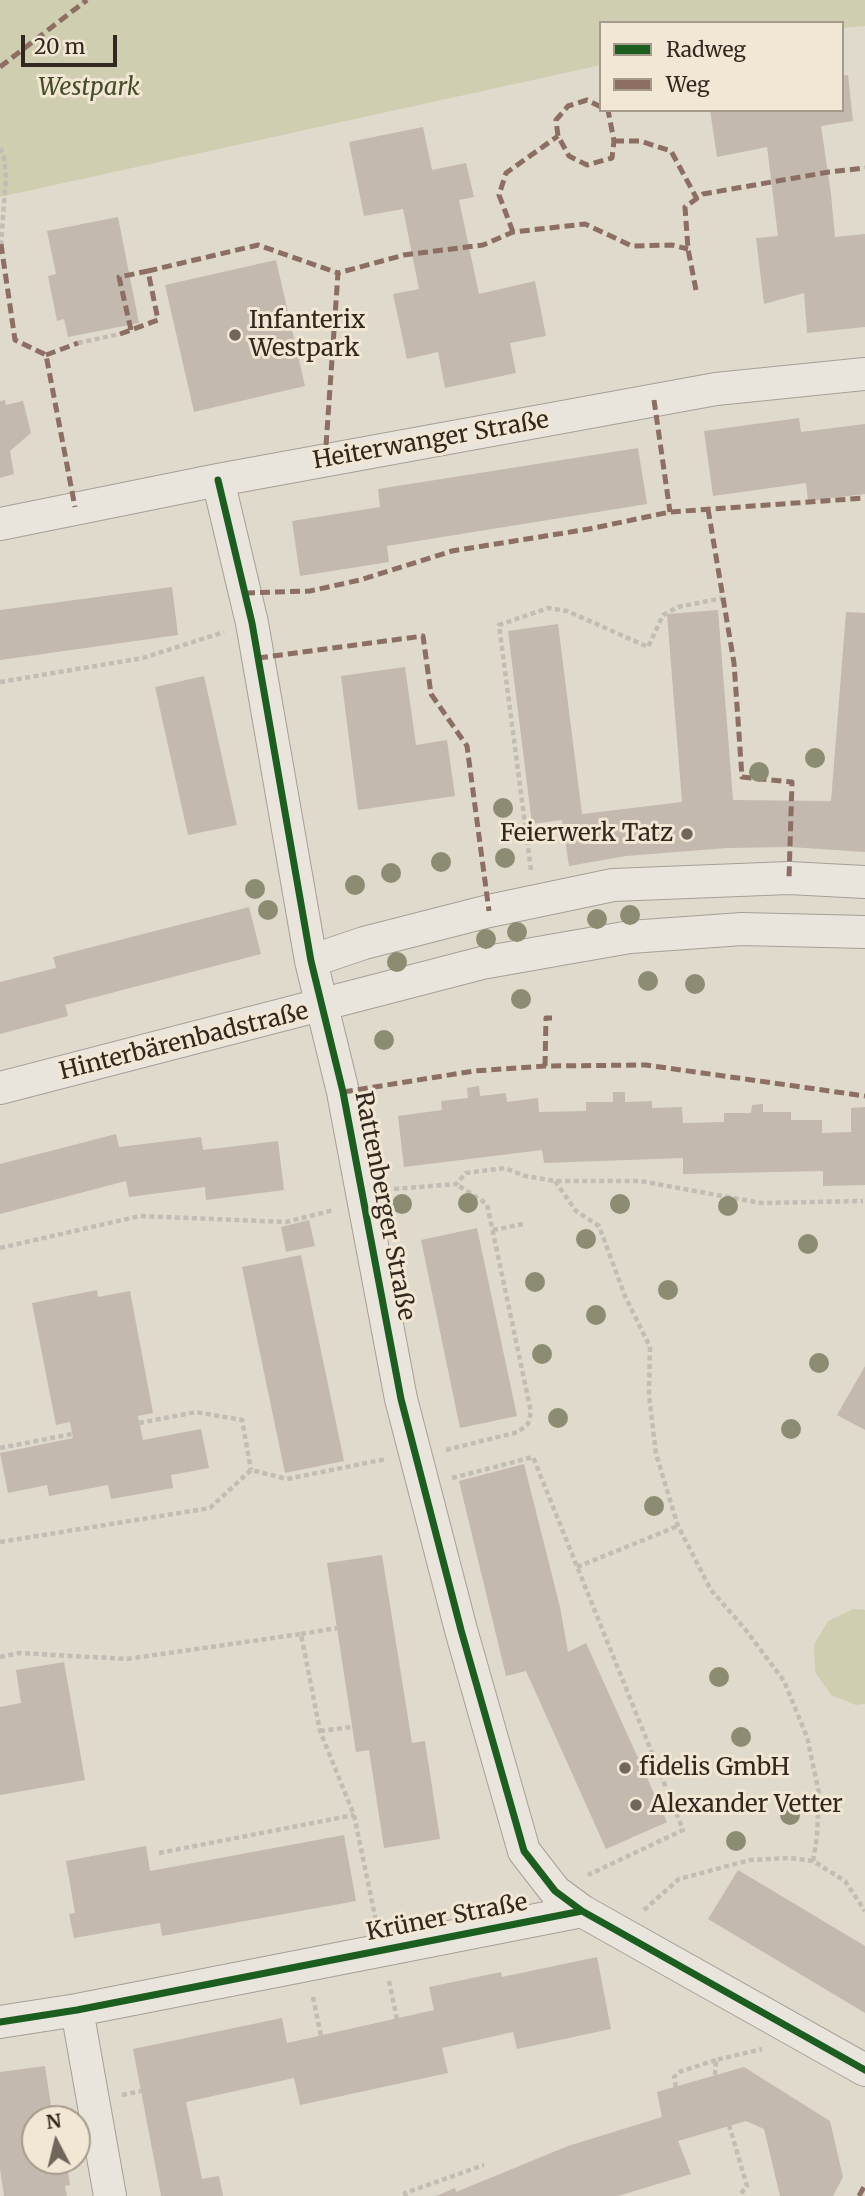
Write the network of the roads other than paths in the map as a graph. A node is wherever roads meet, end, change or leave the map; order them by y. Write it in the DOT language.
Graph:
graph roads {
  1 [pos="865,374"];
  2 [pos="218,480"];
  3 [pos="0,524"];
  4 [pos="865,882"];
  5 [pos="865,932"];
  6 [pos="311,961"];
  7 [pos="321,1007"];
  8 [pos="0,1088"];
  9 [pos="582,1911"];
  10 [pos="76,2010"];
  11 [pos="0,2022"];
  12 [pos="865,2070"];
  13 [pos="110,2196"];
  1 -- 2 [label="street, Heiterwanger Straße"];
  2 -- 3 [label="street, Heiterwanger Straße"];
  2 -- 6 [label="street, Rattenberger Straße"];
  4 -- 6 [label="street, Hinterbärenbadstraße"];
  5 -- 7 [label="street, Hinterbärenbadstraße"];
  6 -- 7 [label="street, Rattenberger Straße"];
  7 -- 8 [label="street, Hinterbärenbadstraße"];
  7 -- 9 [label="street, Rattenberger Straße"];
  9 -- 10 [label="street, Krüner Straße"];
  9 -- 12 [label="street"];
  10 -- 11 [label="street, Krüner Straße"];
  10 -- 13 [label="street"];
}
